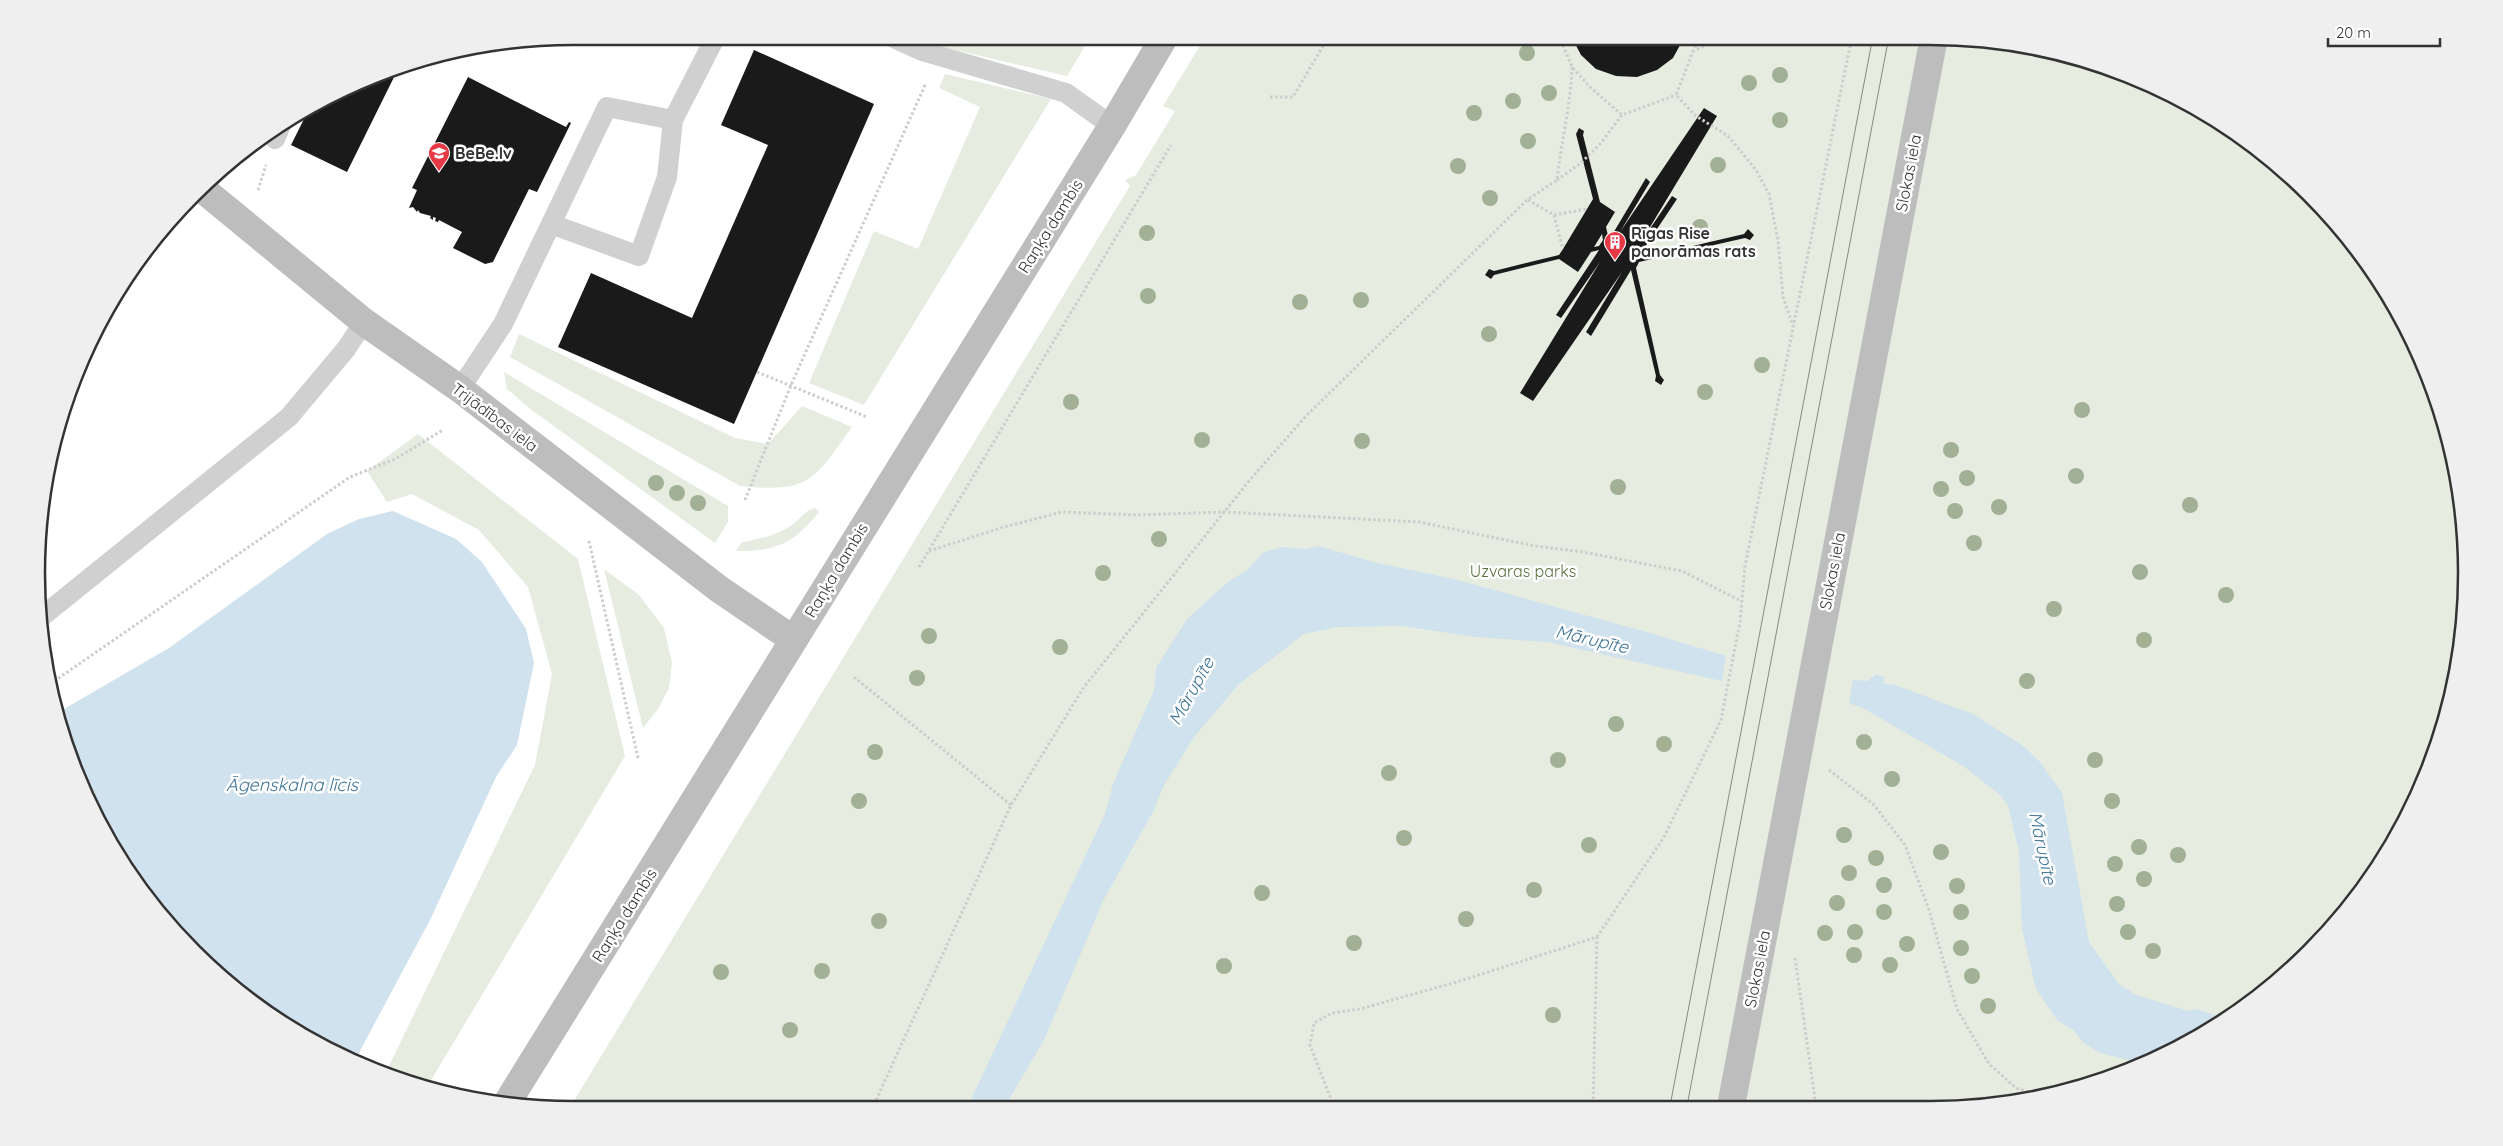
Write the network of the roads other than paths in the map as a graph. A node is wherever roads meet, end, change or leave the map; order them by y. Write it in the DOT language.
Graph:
graph roads {
  1 [pos="712,45"];
  2 [pos="910,45"];
  3 [pos="1160,45"];
  4 [pos="1932,45"];
  5 [pos="674,120"];
  6 [pos="1112,126"];
  7 [pos="207,193"];
  8 [pos="551,224"];
  9 [pos="364,322"];
  10 [pos="460,389"];
  11 [pos="47,613"];
  12 [pos="794,640"];
  13 [pos="511,1097"];
  14 [pos="1732,1101"];
  1 -- 5 [label="lane"];
  2 -- 6 [label="lane"];
  3 -- 6 [label="main road, Raņķa dambis"];
  4 -- 14 [label="main road, Slokas iela"];
  5 -- 8 [label="lane"];
  5 -- 8 [label="lane"];
  6 -- 12 [label="main road, Raņķa dambis"];
  7 -- 9 [label="main road, Trijādības iela"];
  8 -- 10 [label="lane"];
  9 -- 10 [label="main road, Trijādības iela"];
  9 -- 11 [label="lane"];
  10 -- 12 [label="main road, Trijādības iela"];
  12 -- 13 [label="main road, Raņķa dambis"];
}
